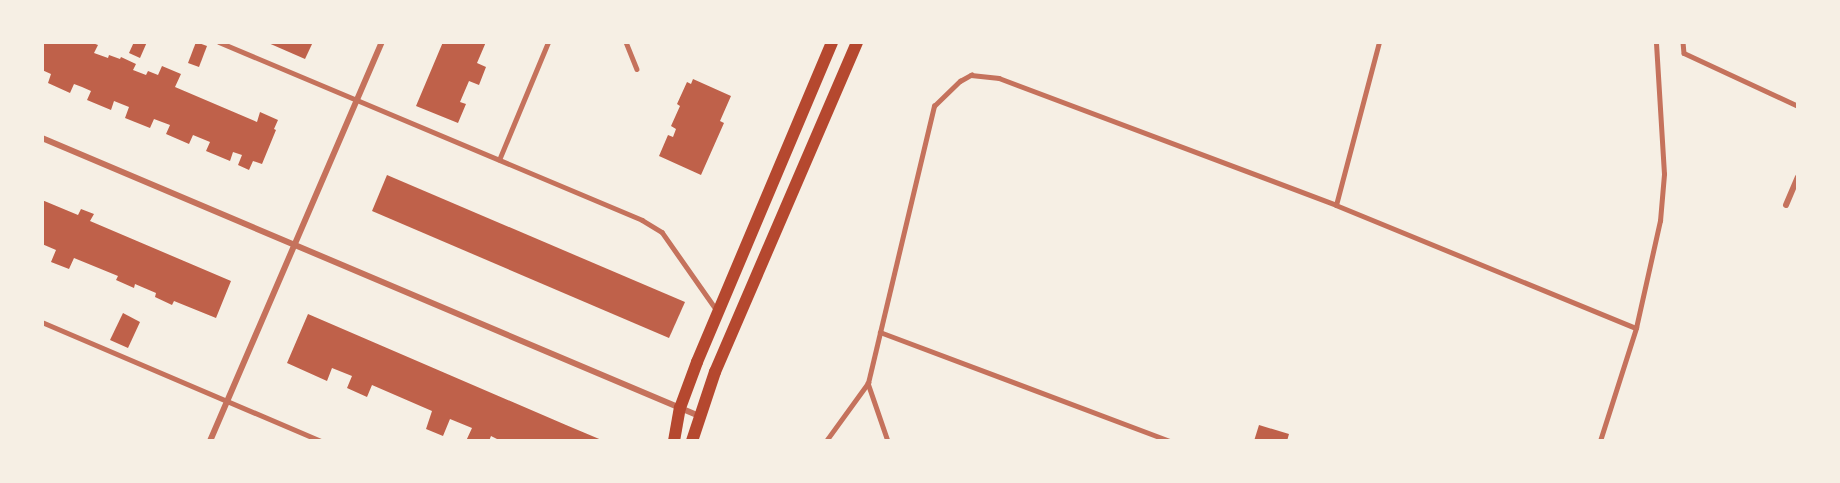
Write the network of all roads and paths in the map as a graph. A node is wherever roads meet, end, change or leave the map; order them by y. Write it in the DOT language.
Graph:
graph roads {
  1 [pos="219,42"];
  2 [pos="382,42"];
  3 [pos="548,42"];
  4 [pos="626,42"];
  5 [pos="832,42"];
  6 [pos="857,42"];
  7 [pos="1379,42"];
  8 [pos="1656,42"];
  9 [pos="1683,42"];
  10 [pos="637,69"];
  11 [pos="357,100"];
  12 [pos="1798,106"];
  13 [pos="42,138"];
  14 [pos="499,160"];
  15 [pos="1798,177"];
  16 [pos="1336,205"];
  17 [pos="1786,205"];
  18 [pos="294,245"];
  19 [pos="717,311"];
  20 [pos="42,322"];
  21 [pos="1636,328"];
  22 [pos="880,332"];
  23 [pos="867,383"];
  24 [pos="228,400"];
  25 [pos="680,408"];
  26 [pos="699,416"];
  27 [pos="210,441"];
  28 [pos="321,441"];
  29 [pos="674,441"];
  30 [pos="692,441"];
  31 [pos="826,441"];
  32 [pos="888,441"];
  33 [pos="1170,441"];
  34 [pos="1600,441"];
  1 -- 11 [label="lane"];
  2 -- 11 [label="street"];
  3 -- 14 [label="lane"];
  4 -- 10 [label="lane"];
  5 -- 19 [label="main road"];
  6 -- 26 [label="main road"];
  7 -- 16 [label="lane"];
  8 -- 21 [label="lane"];
  9 -- 12 [label="lane"];
  11 -- 14 [label="lane"];
  11 -- 18 [label="street"];
  13 -- 18 [label="street"];
  14 -- 19 [label="lane"];
  15 -- 17 [label="street"];
  16 -- 21 [label="lane"];
  16 -- 22 [label="lane"];
  18 -- 24 [label="street"];
  18 -- 25 [label="street"];
  19 -- 25 [label="main road"];
  20 -- 24 [label="lane"];
  21 -- 34 [label="lane"];
  22 -- 23 [label="lane"];
  22 -- 33 [label="lane"];
  23 -- 31 [label="lane"];
  23 -- 32 [label="lane"];
  24 -- 27 [label="street"];
  24 -- 28 [label="lane"];
  25 -- 26 [label="street"];
  25 -- 29 [label="main road"];
  26 -- 30 [label="main road"];
}
